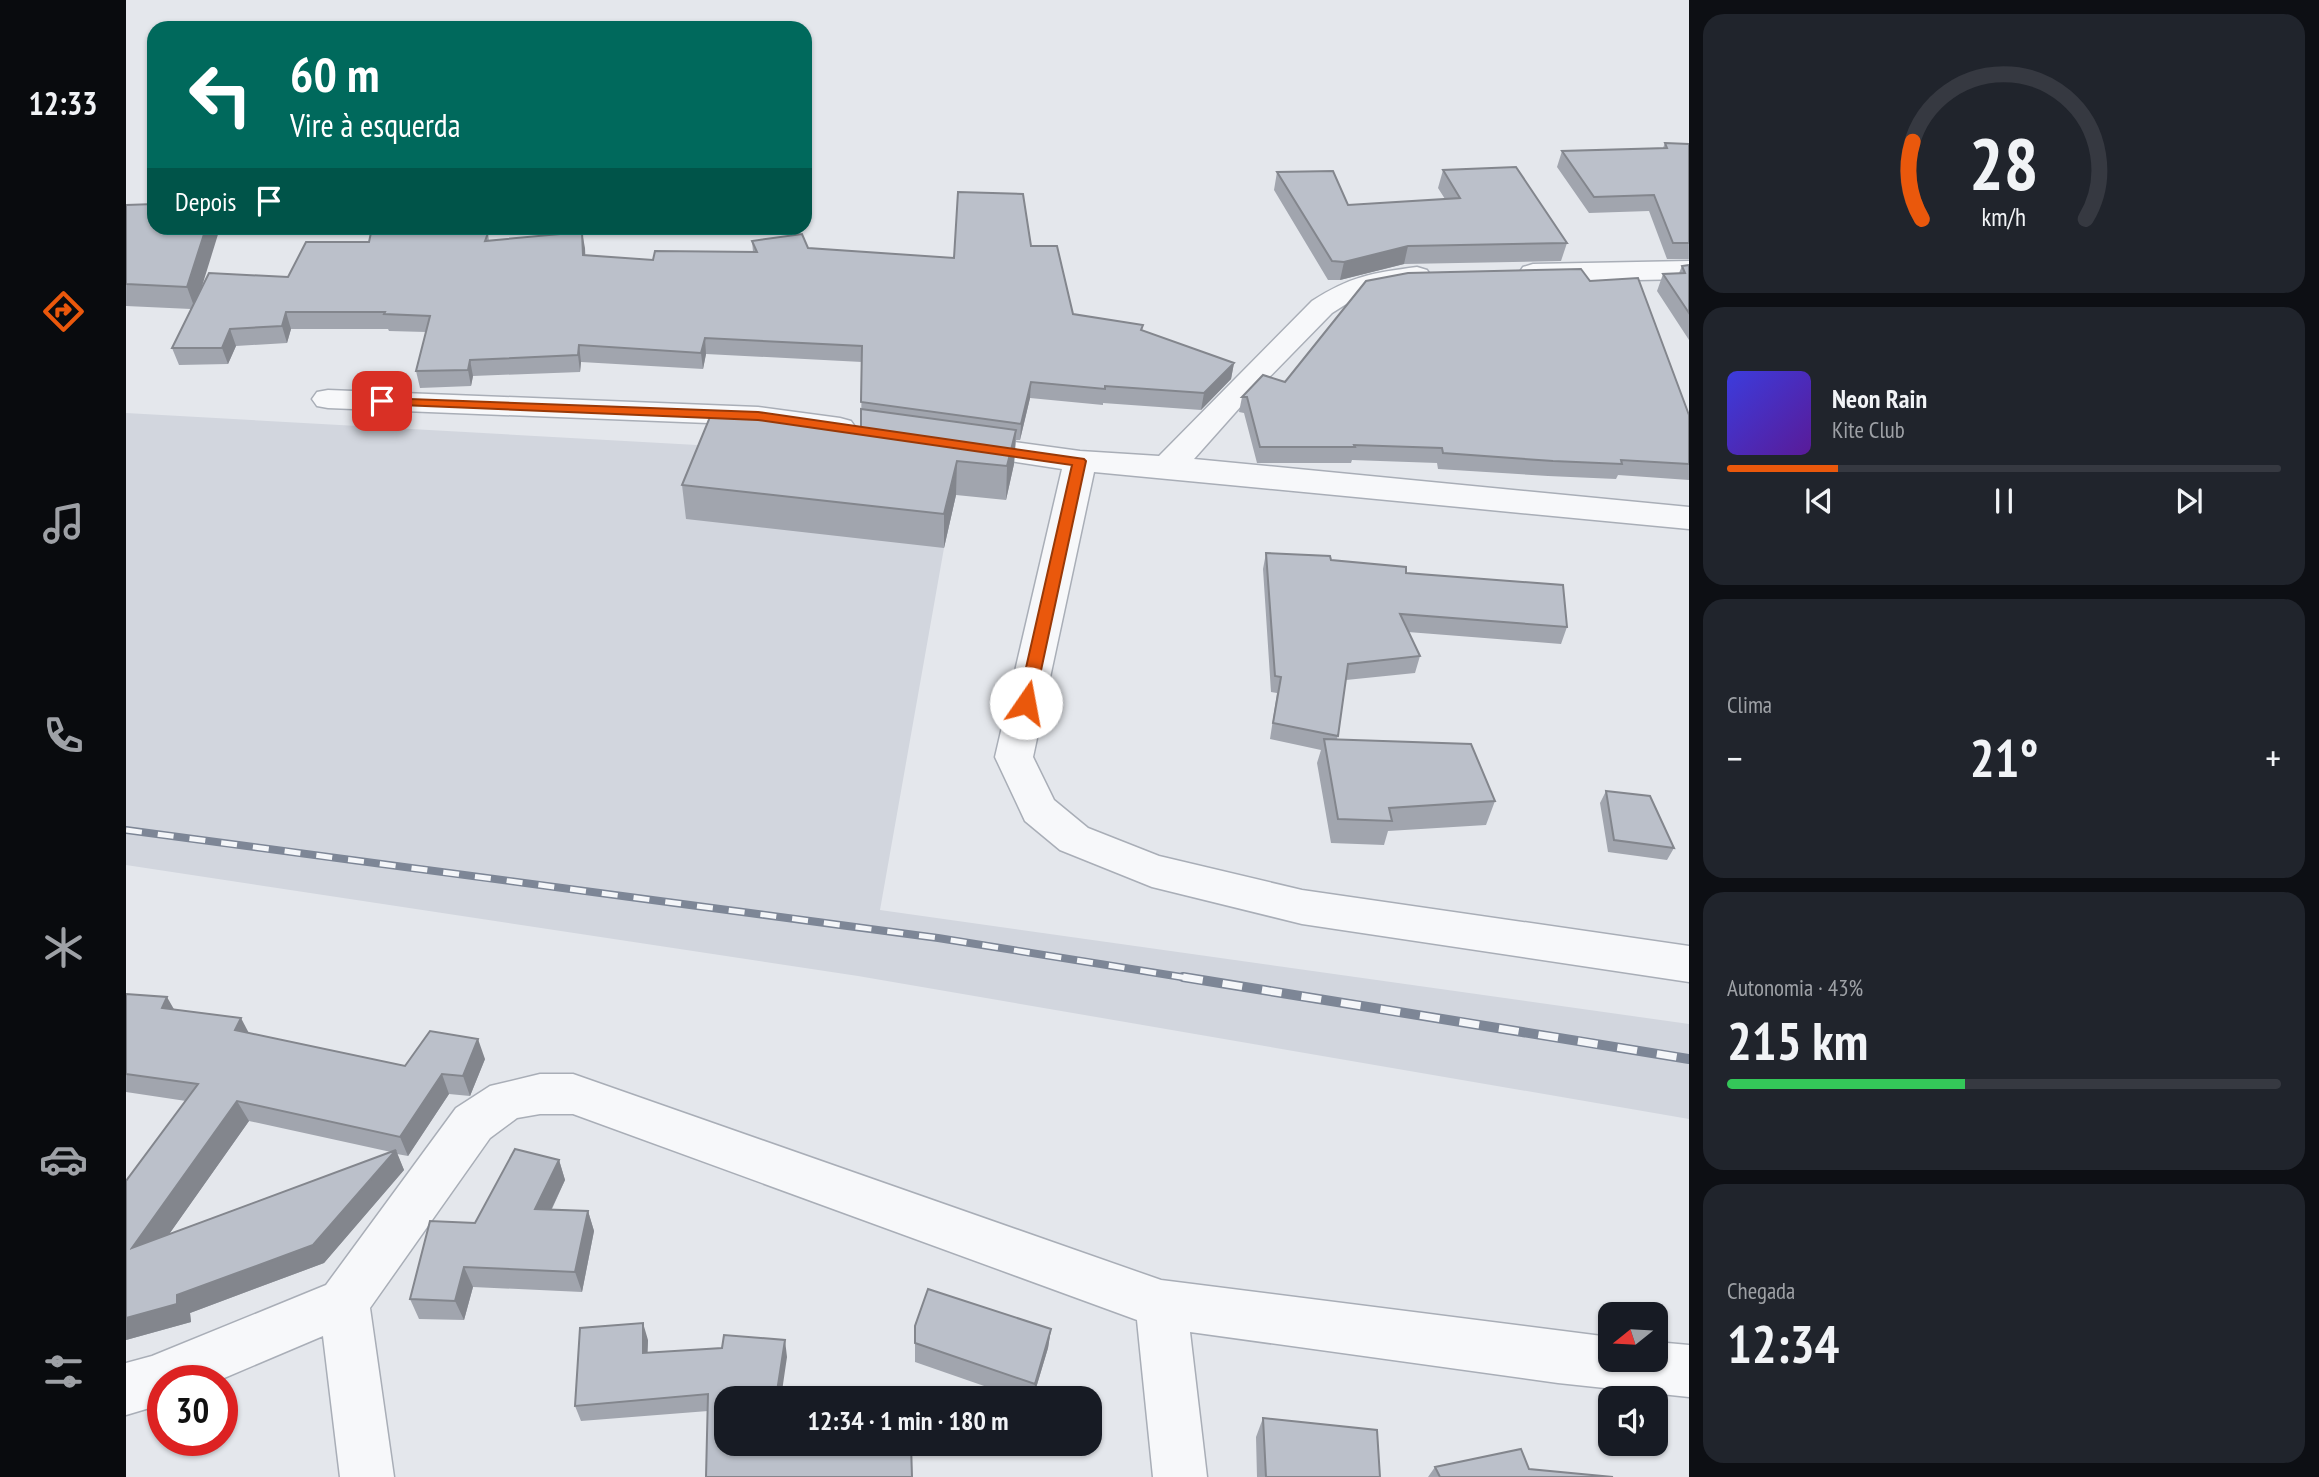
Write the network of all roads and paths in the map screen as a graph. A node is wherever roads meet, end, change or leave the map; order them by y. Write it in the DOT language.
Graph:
graph roads {
  1 [pos="1689,270"];
  2 [pos="1499,274"];
  3 [pos="1445,275"];
  4 [pos="328,399"];
  5 [pos="865,431"];
  6 [pos="932,441"];
  7 [pos="1080,461"];
  8 [pos="1167,467"];
  9 [pos="1689,518"];
  10 [pos="1689,964"];
  11 [pos="344,1302"];
  12 [pos="1161,1304"];
  13 [pos="1689,1371"];
  14 [pos="126,1389"];
  15 [pos="368,1477"];
  16 [pos="1180,1477"];
  1 -- 2 [label="street"];
  3 -- 8 [label="street"];
  4 -- 5 [label="street"];
  6 -- 7 [label="street"];
  7 -- 8 [label="street"];
  7 -- 10 [label="street"];
  8 -- 9 [label="street"];
  11 -- 12 [label="street"];
  11 -- 14 [label="street"];
  11 -- 15 [label="street"];
  12 -- 13 [label="street"];
  12 -- 16 [label="street"];
}
